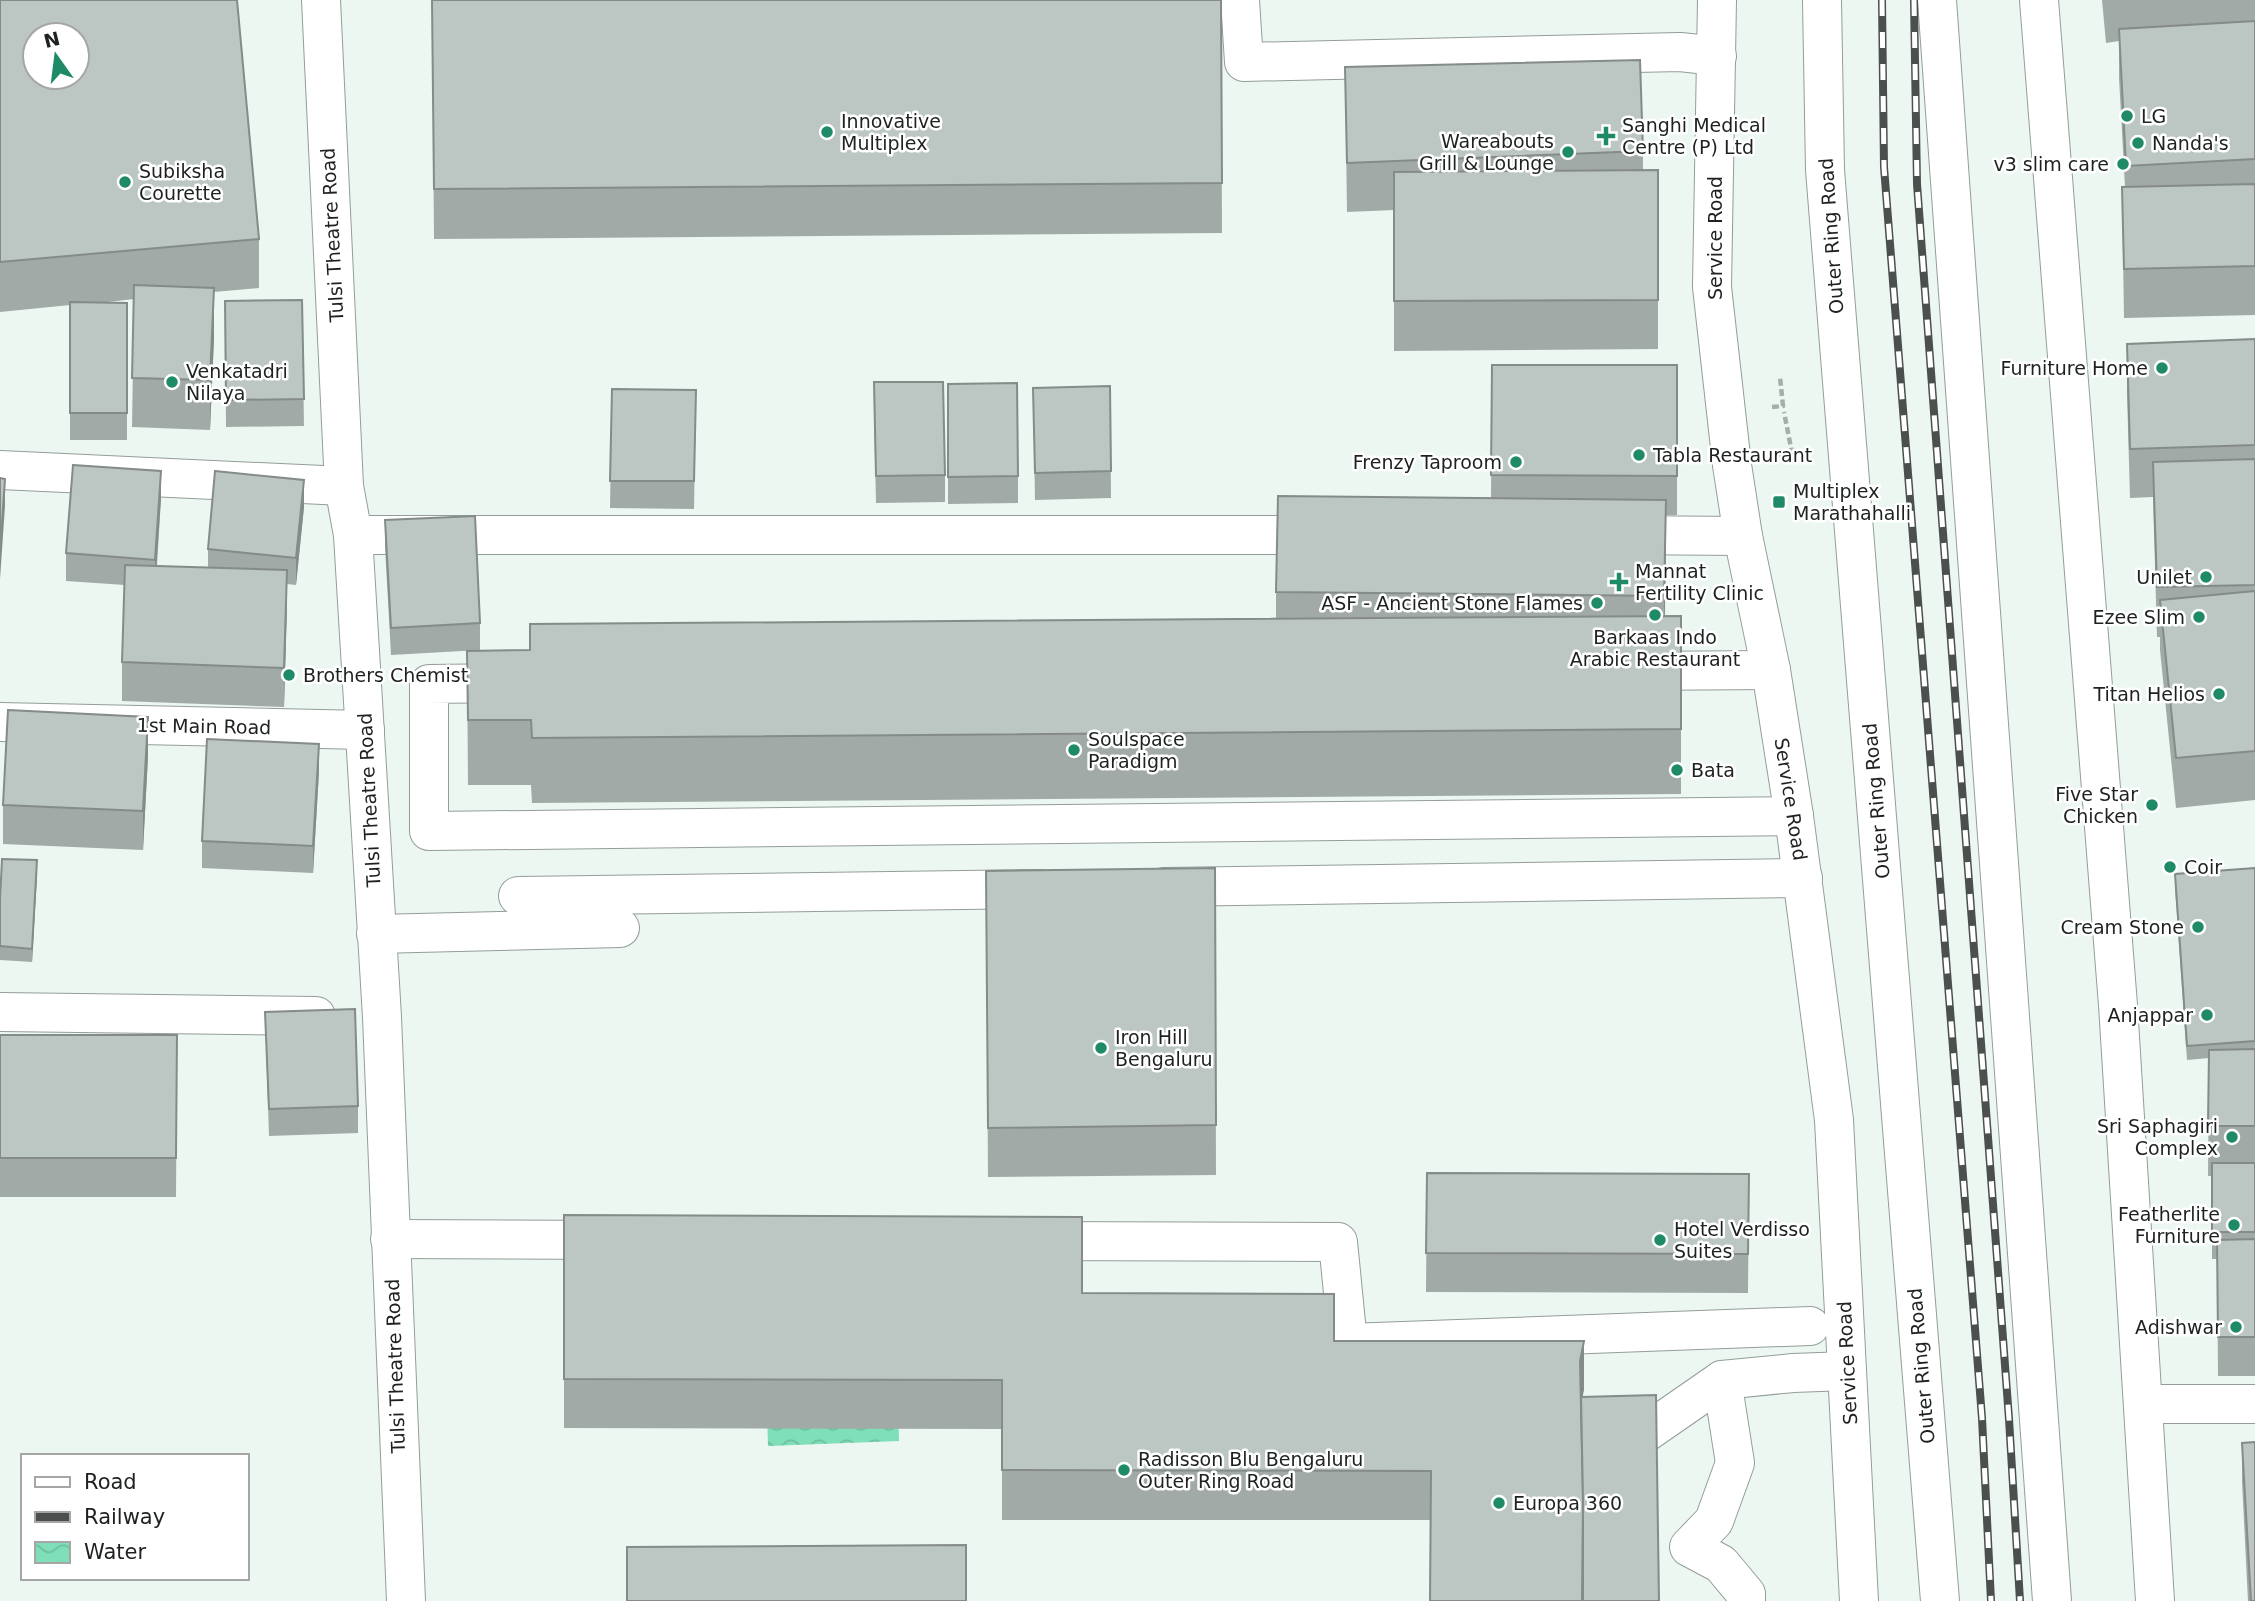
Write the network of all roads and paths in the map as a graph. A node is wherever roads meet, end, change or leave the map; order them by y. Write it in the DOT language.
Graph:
graph roads {
  1 [pos="321,0"];
  2 [pos="1240,0"];
  3 [pos="1717,0"];
  4 [pos="1822,0"];
  5 [pos="1937,0"];
  6 [pos="2039,0"];
  7 [pos="1717,56"];
  8 [pos="1780,377"];
  9 [pos="1784,412"];
  10 [pos="1774,419"];
  11 [pos="1779,443"];
  12 [pos="0,470"];
  13 [pos="344,486"];
  14 [pos="354,535"];
  15 [pos="1360,535"];
  16 [pos="1583,535"];
  17 [pos="1744,536"];
  18 [pos="1770,670"];
  19 [pos="1600,671"];
  20 [pos="554,683"];
  21 [pos="0,722"];
  22 [pos="365,730"];
  23 [pos="1794,816"];
  24 [pos="1803,878"];
  25 [pos="1127,887"];
  26 [pos="1071,888"];
  27 [pos="518,896"];
  28 [pos="620,928"];
  29 [pos="376,934"];
  30 [pos="0,1012"];
  31 [pos="382,1017"];
  32 [pos="390,1239"];
  33 [pos="653,1240"];
  34 [pos="988,1241"];
  35 [pos="1810,1326"];
  36 [pos="1847,1371"];
  37 [pos="1722,1380"];
  38 [pos="2143,1404"];
  39 [pos="2255,1404"];
  40 [pos="1632,1496"];
  41 [pos="406,1601"];
  42 [pos="1746,1601"];
  43 [pos="1859,1601"];
  44 [pos="1940,1601"];
  45 [pos="2052,1601"];
  46 [pos="2155,1601"];
  1 -- 13 [label="main road, Tulsi Theatre Road"];
  2 -- 7 [label="main road"];
  3 -- 7 [label="main road, Service Road"];
  4 -- 44 [label="main road, Outer Ring Road"];
  5 -- 45 [label="main road"];
  6 -- 38 [label="main road"];
  7 -- 17 [label="main road, Service Road"];
  8 -- 10 [label="path"];
  9 -- 11 [label="path"];
  12 -- 13 [label="main road"];
  13 -- 14 [label="main road, Tulsi Theatre Road"];
  14 -- 15 [label="main road"];
  14 -- 22 [label="main road, Tulsi Theatre Road"];
  16 -- 17 [label="main road"];
  17 -- 18 [label="main road, Service Road"];
  18 -- 19 [label="main road"];
  18 -- 23 [label="main road, Service Road"];
  20 -- 23 [label="main road"];
  21 -- 22 [label="main road, 1st Main Road"];
  22 -- 29 [label="main road, Tulsi Theatre Road"];
  23 -- 24 [label="main road, Service Road"];
  24 -- 25 [label="main road"];
  24 -- 36 [label="main road, Service Road"];
  26 -- 27 [label="main road"];
  28 -- 29 [label="main road"];
  29 -- 31 [label="main road, Tulsi Theatre Road"];
  30 -- 31 [label="main road"];
  31 -- 32 [label="main road, Tulsi Theatre Road"];
  32 -- 33 [label="main road"];
  32 -- 41 [label="main road, Tulsi Theatre Road"];
  34 -- 35 [label="main road"];
  36 -- 37 [label="main road"];
  36 -- 43 [label="main road, Service Road"];
  37 -- 40 [label="main road"];
  37 -- 42 [label="main road"];
  38 -- 39 [label="main road"];
  38 -- 46 [label="main road"];
}
